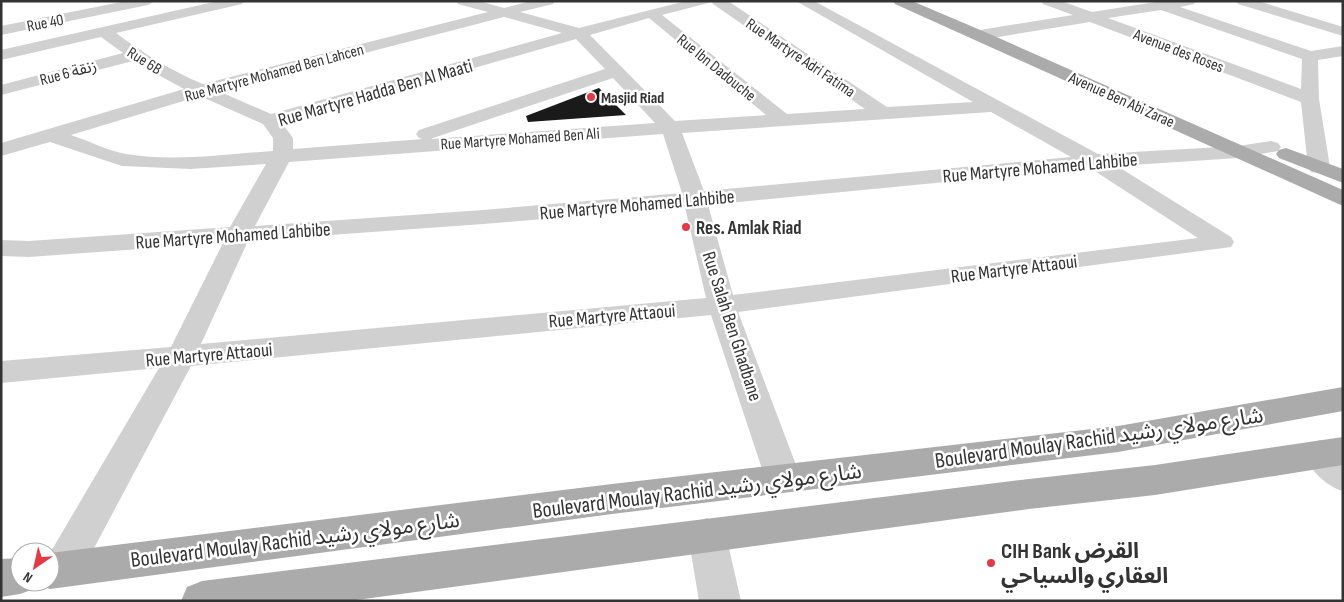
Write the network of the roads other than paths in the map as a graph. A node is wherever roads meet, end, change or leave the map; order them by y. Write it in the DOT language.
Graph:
graph roads {
  1 [pos="148,1"];
  2 [pos="237,1"];
  3 [pos="463,1"];
  4 [pos="548,1"];
  5 [pos="706,1"];
  6 [pos="718,1"];
  7 [pos="803,1"];
  8 [pos="900,1"];
  9 [pos="925,1"];
  10 [pos="1048,1"];
  11 [pos="1189,1"];
  12 [pos="1295,1"];
  13 [pos="1154,3"];
  14 [pos="113,5"];
  15 [pos="1241,10"];
  16 [pos="504,13"];
  17 [pos="651,13"];
  18 [pos="1090,17"];
  19 [pos="1297,18"];
  20 [pos="1,31"];
  21 [pos="106,32"];
  22 [pos="1003,32"];
  23 [pos="1343,32"];
  24 [pos="579,33"];
  25 [pos="980,35"];
  26 [pos="5,51"];
  27 [pos="1343,51"];
  28 [pos="135,55"];
  29 [pos="1310,56"];
  30 [pos="614,72"];
  31 [pos="1,90"];
  32 [pos="201,90"];
  33 [pos="1310,99"];
  34 [pos="993,106"];
  35 [pos="883,113"];
  36 [pos="270,120"];
  37 [pos="784,121"];
  38 [pos="671,128"];
  39 [pos="1227,128"];
  40 [pos="52,135"];
  41 [pos="1241,144"];
  42 [pos="389,147"];
  43 [pos="1271,147"];
  44 [pos="1,150"];
  45 [pos="282,155"];
  46 [pos="1094,161"];
  47 [pos="1319,167"];
  48 [pos="1343,177"];
  49 [pos="1343,199"];
  50 [pos="695,200"];
  51 [pos="238,235"];
  52 [pos="1,248"];
  53 [pos="722,305"];
  54 [pos="182,356"];
  55 [pos="1,372"];
  56 [pos="1343,399"];
  57 [pos="1335,460"];
  58 [pos="783,478"];
  59 [pos="707,535"];
  60 [pos="60,563"];
  61 [pos="60,569"];
  62 [pos="202,601"];
  63 [pos="720,601"];
  1 -- 14 [label="street, Rue 40"];
  2 -- 21 [label="street"];
  3 -- 16 [label="street"];
  4 -- 16 [label="street, Rue Martyre Mohamed Ben Lahcen"];
  5 -- 17 [label="street, Rue Martyre Hadda Ben Al Maati"];
  6 -- 35 [label="street, Rue Martyre Adri Fatima"];
  7 -- 34 [label="street"];
  8 -- 25 [label="main road, Avenue Ben Abi Zarae"];
  9 -- 22 [label="main road, Avenue Ben Abi Zarae"];
  10 -- 18 [label="street, Avenue des Roses"];
  11 -- 13 [label="street"];
  12 -- 19 [label="street"];
  13 -- 18 [label="street"];
  13 -- 29 [label="street"];
  14 -- 20 [label="street, Rue 40"];
  15 -- 19 [label="street"];
  16 -- 24 [label="street"];
  16 -- 32 [label="street, Rue Martyre Mohamed Ben Lahcen"];
  17 -- 24 [label="street, Rue Martyre Hadda Ben Al Maati"];
  17 -- 37 [label="street, Rue Ibn Dadouche"];
  18 -- 22 [label="street"];
  18 -- 33 [label="street, Avenue des Roses"];
  19 -- 23 [label="street"];
  21 -- 26 [label="street"];
  21 -- 28 [label="street, Rue 6B"];
  22 -- 25 [label="street"];
  22 -- 39 [label="main road, Avenue Ben Abi Zarae"];
  24 -- 30 [label="street, Rue Salah Ben Ghadbane"];
  24 -- 36 [label="street, Rue Martyre Hadda Ben Al Maati"];
  25 -- 41 [label="main road, Avenue Ben Abi Zarae"];
  27 -- 29 [label="street"];
  28 -- 31 [label="street, Rue 6 زنقة"];
  28 -- 32 [label="street, Rue 6B"];
  29 -- 33 [label="street"];
  30 -- 38 [label="street, Rue Salah Ben Ghadbane"];
  30 -- 42 [label="street"];
  32 -- 36 [label="street, Rue 6B"];
  32 -- 40 [label="street, Rue Martyre Mohamed Ben Lahcen"];
  33 -- 47 [label="street"];
  34 -- 35 [label="street, Rue Martyre Mohamed Ben Ali"];
  34 -- 46 [label="street"];
  35 -- 37 [label="street, Rue Martyre Mohamed Ben Ali"];
  36 -- 45 [label="street, Rue Martyre Hadda Ben Al Maati"];
  37 -- 38 [label="street, Rue Martyre Mohamed Ben Ali"];
  38 -- 42 [label="street, Rue Martyre Mohamed Ben Ali"];
  38 -- 50 [label="street, Rue Salah Ben Ghadbane"];
  40 -- 44 [label="street, Rue Martyre Mohamed Ben Lahcen"];
  40 -- 45 [label="street, Rue Martyre Mohamed Ben Ali"];
  41 -- 43 [label="street, Rue Martyre Mohamed Lahbibe"];
  41 -- 46 [label="street, Rue Martyre Mohamed Lahbibe"];
  41 -- 49 [label="main road, Avenue Ben Abi Zarae"];
  42 -- 45 [label="street, Rue Martyre Mohamed Ben Ali"];
  43 -- 47 [label="main road"];
  45 -- 51 [label="street, Rue Martyre Hadda Ben Al Maati"];
  46 -- 50 [label="street, Rue Martyre Mohamed Lahbibe"];
  46 -- 53 [label="street, Rue Martyre Attaoui"];
  47 -- 48 [label="main road"];
  50 -- 51 [label="street, Rue Martyre Mohamed Lahbibe"];
  50 -- 53 [label="street, Rue Salah Ben Ghadbane"];
  51 -- 52 [label="street, Rue Martyre Mohamed Lahbibe"];
  51 -- 54 [label="street, Rue Martyre Hadda Ben Al Maati"];
  53 -- 54 [label="street, Rue Martyre Attaoui"];
  53 -- 58 [label="street, Rue Salah Ben Ghadbane"];
  54 -- 55 [label="street, Rue Martyre Attaoui"];
  54 -- 60 [label="street, Rue Martyre Hadda Ben Al Maati"];
  56 -- 58 [label="main road, Boulevard Moulay Rachid شارع مولاي رشيد"];
  57 -- 59 [label="main road"];
  58 -- 61 [label="main road, Boulevard Moulay Rachid شارع مولاي رشيد"];
  59 -- 62 [label="main road"];
  59 -- 63 [label="street"];
}
